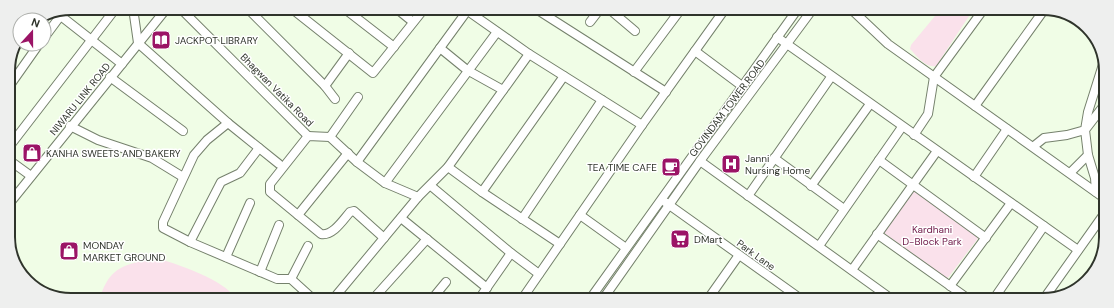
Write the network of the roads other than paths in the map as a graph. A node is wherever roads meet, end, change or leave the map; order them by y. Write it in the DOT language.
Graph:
graph roads {
  1 [pos="111,15"];
  2 [pos="134,15"];
  3 [pos="161,15"];
  4 [pos="187,15"];
  5 [pos="254,15"];
  6 [pos="300,15"];
  7 [pos="354,15"];
  8 [pos="404,15"];
  9 [pos="419,15"];
  10 [pos="463,15"];
  11 [pos="473,15"];
  12 [pos="545,15"];
  13 [pos="595,15"];
  14 [pos="616,15"];
  15 [pos="677,15"];
  16 [pos="721,15"];
  17 [pos="794,15"];
  18 [pos="808,15"];
  19 [pos="857,15"];
  20 [pos="979,15"];
  21 [pos="1040,15"];
  22 [pos="63,16"];
  23 [pos="58,17"];
  24 [pos="413,22"];
  25 [pos="590,22"];
  26 [pos="52,26"];
  27 [pos="635,31"];
  28 [pos="497,32"];
  29 [pos="777,37"];
  30 [pos="91,40"];
  31 [pos="138,43"];
  32 [pos="787,44"];
  33 [pos="394,47"];
  34 [pos="440,48"];
  35 [pos="695,51"];
  36 [pos="34,52"];
  37 [pos="349,52"];
  38 [pos="529,54"];
  39 [pos="122,64"];
  40 [pos="467,70"];
  41 [pos="634,72"];
  42 [pos="564,76"];
  43 [pos="110,77"];
  44 [pos="831,77"];
  45 [pos="934,77"];
  46 [pos="1099,77"];
  47 [pos="15,78"];
  48 [pos="325,86"];
  49 [pos="742,86"];
  50 [pos="503,90"];
  51 [pos="666,92"];
  52 [pos="358,97"];
  53 [pos="335,99"];
  54 [pos="602,100"];
  55 [pos="870,104"];
  56 [pos="976,106"];
  57 [pos="1099,112"];
  58 [pos="228,122"];
  59 [pos="642,125"];
  60 [pos="70,126"];
  61 [pos="902,127"];
  62 [pos="1007,128"];
  63 [pos="1085,130"];
  64 [pos="183,131"];
  65 [pos="914,135"];
  66 [pos="308,136"];
  67 [pos="330,137"];
  68 [pos="15,139"];
  69 [pos="1034,146"];
  70 [pos="259,148"];
  71 [pos="937,151"];
  72 [pos="348,153"];
  73 [pos="1088,155"];
  74 [pos="774,158"];
  75 [pos="879,160"];
  76 [pos="700,161"];
  77 [pos="357,162"];
  78 [pos="15,164"];
  79 [pos="279,164"];
  80 [pos="448,167"];
  81 [pos="1070,173"];
  82 [pos="31,176"];
  83 [pos="183,177"];
  84 [pos="974,177"];
  85 [pos="385,183"];
  86 [pos="913,184"];
  87 [pos="431,186"];
  88 [pos="811,186"];
  89 [pos="482,192"];
  90 [pos="1096,192"];
  91 [pos="15,194"];
  92 [pos="1099,194"];
  93 [pos="748,196"];
  94 [pos="418,197"];
  95 [pos="661,199"];
  96 [pos="250,203"];
  97 [pos="1011,203"];
  98 [pos="669,205"];
  99 [pos="844,209"];
  100 [pos="298,215"];
  101 [pos="580,215"];
  102 [pos="401,218"];
  103 [pos="522,219"];
  104 [pos="1099,221"];
  105 [pos="278,225"];
  106 [pos="1044,226"];
  107 [pos="877,234"];
  108 [pos="384,238"];
  109 [pos="986,238"];
  110 [pos="427,239"];
  111 [pos="190,242"];
  112 [pos="560,244"];
  113 [pos="308,246"];
  114 [pos="818,246"];
  115 [pos="626,248"];
  116 [pos="1078,250"];
  117 [pos="511,254"];
  118 [pos="740,255"];
  119 [pos="226,257"];
  120 [pos="852,270"];
  121 [pos="260,272"];
  122 [pos="539,274"];
  123 [pos="290,279"];
  124 [pos="446,282"];
  125 [pos="950,286"];
  126 [pos="487,288"];
  127 [pos="306,293"];
  128 [pos="338,293"];
  129 [pos="378,293"];
  130 [pos="437,293"];
  131 [pos="483,293"];
  132 [pos="526,293"];
  133 [pos="594,293"];
  134 [pos="607,293"];
  135 [pos="713,293"];
  136 [pos="793,293"];
  137 [pos="882,293"];
  138 [pos="960,293"];
  139 [pos="998,293"];
  140 [pos="1049,293"];
  1 -- 30 [label="street"];
  2 -- 31 [label="street"];
  3 -- 31 [label="street, NIWARU LINK ROAD"];
  4 -- 66 [label="street, Bhagwan Vatika Road"];
  5 -- 48 [label="street"];
  6 -- 37 [label="street"];
  7 -- 33 [label="street"];
  8 -- 24 [label="street"];
  9 -- 24 [label="street"];
  10 -- 34 [label="street"];
  11 -- 28 [label="street"];
  12 -- 41 [label="street"];
  13 -- 25 [label="street"];
  14 -- 27 [label="street"];
  15 -- 41 [label="street"];
  16 -- 35 [label="street"];
  17 -- 29 [label="street, GOVINDAM TOWER ROAD"];
  18 -- 32 [label="street, GOVINDAM TOWER ROAD"];
  19 -- 45 [label="street"];
  20 -- 45 [label="street"];
  21 -- 56 [label="street"];
  22 -- 30 [label="street"];
  23 -- 26 [label="street"];
  24 -- 33 [label="street"];
  28 -- 38 [label="street"];
  28 -- 40 [label="street"];
  29 -- 32 [label="street"];
  29 -- 49 [label="street, GOVINDAM TOWER ROAD"];
  30 -- 39 [label="street"];
  30 -- 68 [label="street"];
  31 -- 39 [label="street, NIWARU LINK ROAD"];
  31 -- 58 [label="street"];
  32 -- 44 [label="street"];
  32 -- 76 [label="street, GOVINDAM TOWER ROAD"];
  33 -- 37 [label="street"];
  34 -- 40 [label="street"];
  34 -- 77 [label="street"];
  35 -- 49 [label="street"];
  35 -- 51 [label="street"];
  36 -- 47 [label="street"];
  37 -- 48 [label="street"];
  38 -- 42 [label="street"];
  38 -- 50 [label="street"];
  39 -- 43 [label="street, NIWARU LINK ROAD"];
  40 -- 50 [label="street"];
  40 -- 85 [label="street"];
  41 -- 51 [label="street"];
  42 -- 54 [label="street"];
  42 -- 89 [label="street"];
  43 -- 60 [label="street, NIWARU LINK ROAD"];
  43 -- 64 [label="street"];
  44 -- 55 [label="street"];
  44 -- 74 [label="street"];
  45 -- 56 [label="street"];
  45 -- 65 [label="street"];
  46 -- 63 [label="street"];
  48 -- 53 [label="street"];
  49 -- 95 [label="street, GOVINDAM TOWER ROAD"];
  50 -- 80 [label="street"];
  51 -- 59 [label="street"];
  52 -- 67 [label="street"];
  54 -- 59 [label="street"];
  54 -- 103 [label="street"];
  55 -- 61 [label="street"];
  55 -- 88 [label="street"];
  56 -- 62 [label="street"];
  57 -- 63 [label="street"];
  58 -- 70 [label="street"];
  58 -- 83 [label="street"];
  59 -- 101 [label="street"];
  60 -- 82 [label="street, NIWARU LINK ROAD"];
  60 -- 83 [label="street"];
  61 -- 65 [label="street"];
  61 -- 75 [label="street"];
  62 -- 69 [label="street"];
  62 -- 84 [label="street"];
  63 -- 69 [label="street"];
  63 -- 73 [label="street"];
  65 -- 71 [label="street"];
  66 -- 67 [label="street"];
  66 -- 100 [label="street"];
  67 -- 72 [label="street"];
  69 -- 81 [label="street"];
  70 -- 79 [label="street"];
  70 -- 111 [label="street"];
  71 -- 84 [label="street"];
  71 -- 86 [label="street"];
  72 -- 77 [label="street"];
  72 -- 100 [label="street"];
  73 -- 81 [label="street"];
  73 -- 90 [label="street"];
  74 -- 88 [label="street"];
  74 -- 93 [label="street"];
  75 -- 86 [label="street"];
  75 -- 99 [label="street"];
  76 -- 93 [label="street"];
  76 -- 98 [label="street, GOVINDAM TOWER ROAD"];
  77 -- 85 [label="street"];
  78 -- 82 [label="street"];
  80 -- 87 [label="street"];
  80 -- 89 [label="street"];
  81 -- 90 [label="street"];
  82 -- 91 [label="street, NIWARU LINK ROAD"];
  83 -- 111 [label="street"];
  84 -- 97 [label="street"];
  85 -- 94 [label="street"];
  86 -- 107 [label="street"];
  86 -- 109 [label="street"];
  87 -- 94 [label="street"];
  87 -- 117 [label="street"];
  88 -- 99 [label="street"];
  89 -- 103 [label="street"];
  90 -- 92 [label="street"];
  93 -- 114 [label="street"];
  94 -- 102 [label="street"];
  95 -- 98 [label="street, Park Lane"];
  95 -- 115 [label="street, GOVINDAM TOWER ROAD"];
  96 -- 119 [label="street"];
  97 -- 106 [label="street"];
  97 -- 109 [label="street"];
  98 -- 118 [label="street, Park Lane"];
  98 -- 134 [label="street, GOVINDAM TOWER ROAD"];
  99 -- 114 [label="street"];
  100 -- 108 [label="street"];
  101 -- 112 [label="street"];
  101 -- 115 [label="street"];
  102 -- 108 [label="street"];
  102 -- 110 [label="street"];
  103 -- 112 [label="street"];
  104 -- 116 [label="street"];
  105 -- 121 [label="street"];
  106 -- 116 [label="street"];
  106 -- 139 [label="street"];
  107 -- 120 [label="street"];
  107 -- 125 [label="street"];
  108 -- 128 [label="street"];
  109 -- 125 [label="street"];
  110 -- 126 [label="street"];
  110 -- 129 [label="street"];
  111 -- 119 [label="street"];
  112 -- 122 [label="street"];
  113 -- 123 [label="street"];
  114 -- 120 [label="street"];
  115 -- 133 [label="street, GOVINDAM TOWER ROAD"];
  116 -- 140 [label="street"];
  117 -- 122 [label="street"];
  117 -- 126 [label="street"];
  118 -- 135 [label="street"];
  118 -- 136 [label="street, Park Lane"];
  119 -- 121 [label="street"];
  120 -- 137 [label="street"];
  121 -- 123 [label="street"];
  122 -- 132 [label="street"];
  123 -- 127 [label="street"];
  124 -- 130 [label="street"];
  125 -- 138 [label="street"];
  126 -- 131 [label="street"];
}
